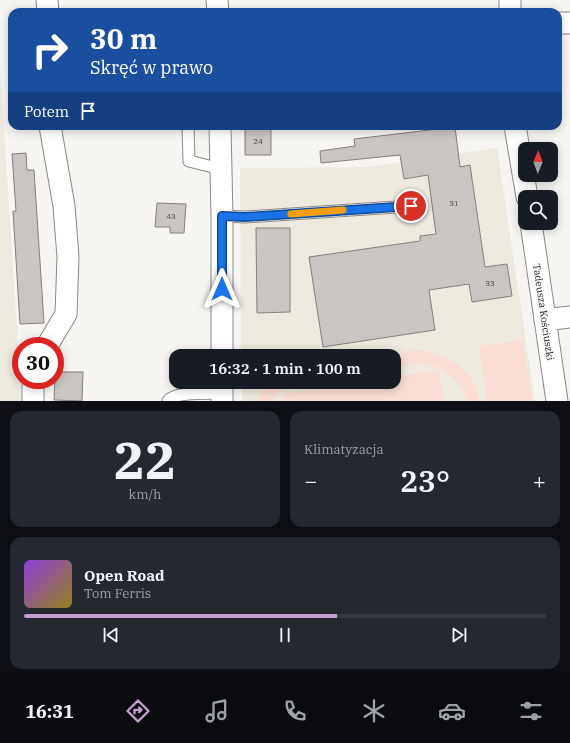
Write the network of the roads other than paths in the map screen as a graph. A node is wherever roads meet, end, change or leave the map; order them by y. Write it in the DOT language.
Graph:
graph roads {
  1 [pos="51,130"];
  2 [pos="188,130"];
  3 [pos="220,130"];
  4 [pos="516,130"];
  5 [pos="221,169"];
  6 [pos="526,190"];
  7 [pos="411,206"];
  8 [pos="222,216"];
  9 [pos="532,230"];
  10 [pos="570,316"];
  11 [pos="545,320"];
  12 [pos="52,337"];
  13 [pos="222,349"];
  14 [pos="33,389"];
  15 [pos="222,392"];
  16 [pos="561,396"];
  17 [pos="192,398"];
  18 [pos="33,401"];
  19 [pos="168,401"];
  1 -- 12 [label="street"];
  2 -- 5 [label="lane"];
  3 -- 5 [label="street"];
  4 -- 6 [label="street"];
  5 -- 8 [label="street"];
  7 -- 8 [label="lane"];
  8 -- 13 [label="street"];
  9 -- 11 [label="street, Tadeusza Kościuszki"];
  10 -- 11 [label="street"];
  11 -- 16 [label="street, Tadeusza Kościuszki"];
  14 -- 18 [label="street"];
  15 -- 17 [label="lane"];
  17 -- 19 [label="lane"];
}
